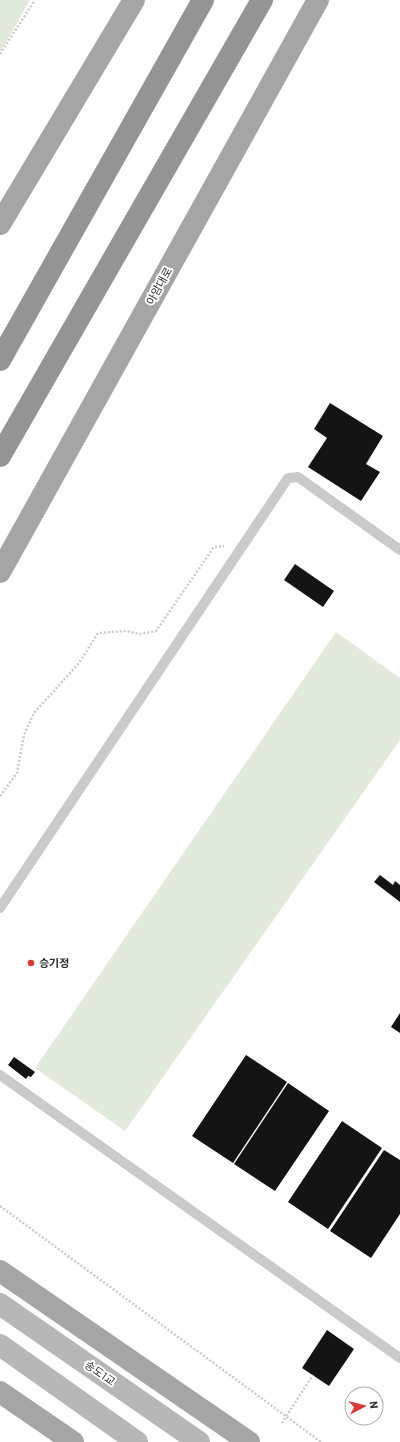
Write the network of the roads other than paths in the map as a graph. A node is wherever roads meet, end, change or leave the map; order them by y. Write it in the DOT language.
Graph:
graph roads {
  1 [pos="134,0"];
  2 [pos="202,0"];
  3 [pos="262,0"];
  4 [pos="318,0"];
  5 [pos="0,224"];
  6 [pos="0,360"];
  7 [pos="0,456"];
  8 [pos="400,550"];
  9 [pos="0,572"];
  10 [pos="0,908"];
  11 [pos="0,1075"];
  12 [pos="0,1271"];
  13 [pos="0,1304"];
  14 [pos="0,1345"];
  15 [pos="400,1358"];
  16 [pos="0,1392"];
  17 [pos="73,1442"];
  18 [pos="137,1442"];
  19 [pos="199,1442"];
  20 [pos="249,1442"];
  1 -- 5 [label="main road"];
  2 -- 6 [label="highway"];
  3 -- 7 [label="highway"];
  4 -- 9 [label="main road, 아암대로"];
  8 -- 10 [label="lane"];
  11 -- 15 [label="lane"];
  12 -- 20 [label="main road"];
  13 -- 19 [label="main road, 송도1교"];
  14 -- 18 [label="main road"];
  16 -- 17 [label="main road"];
}
